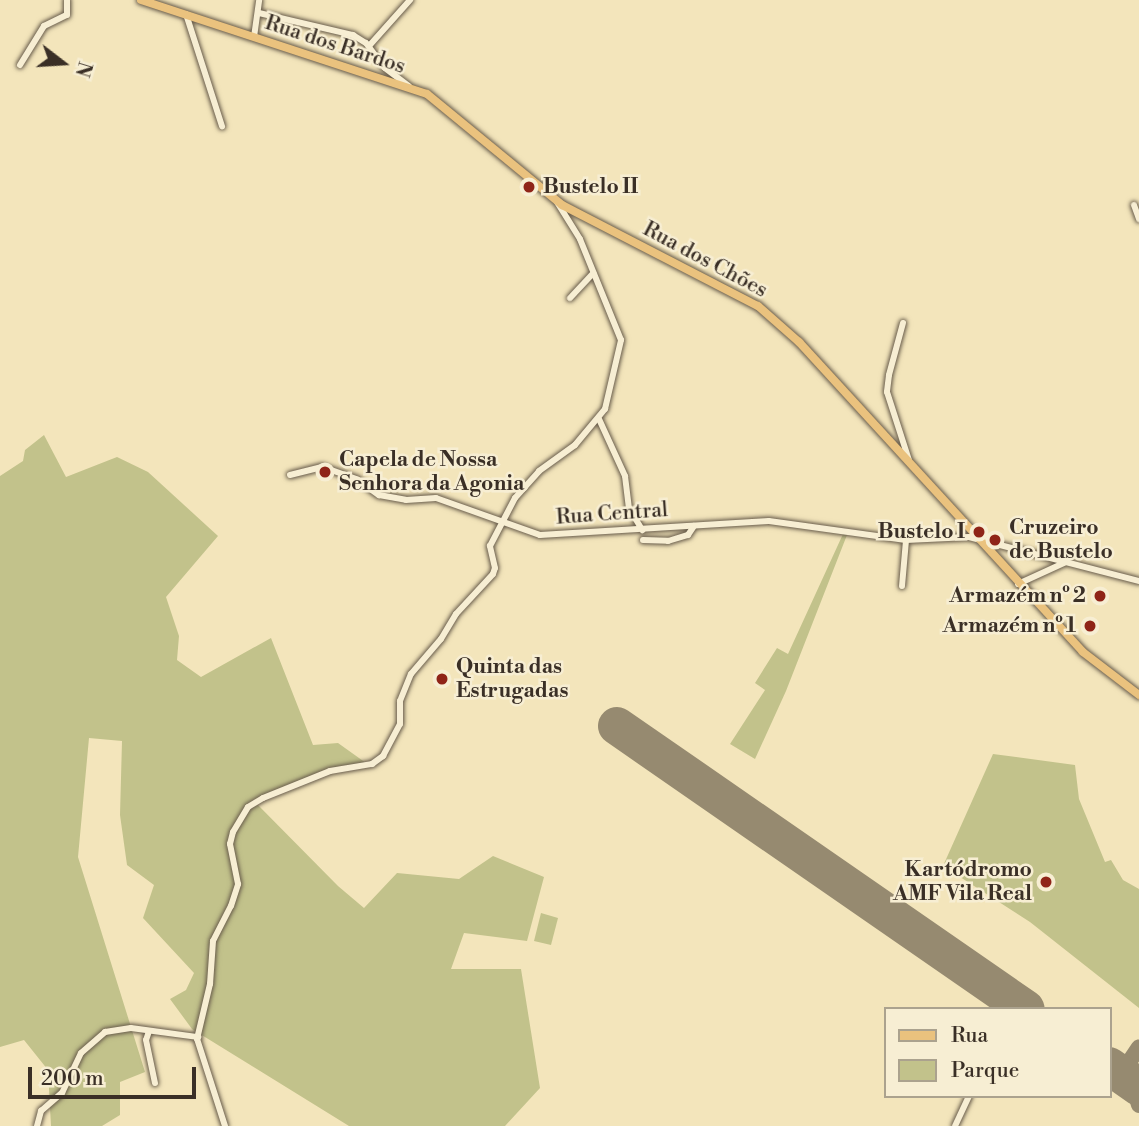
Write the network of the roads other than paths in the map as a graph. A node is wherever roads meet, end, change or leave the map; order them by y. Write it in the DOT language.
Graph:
graph roads {
  1 [pos="67,0"];
  2 [pos="141,0"];
  3 [pos="259,0"];
  4 [pos="410,0"];
  5 [pos="259,13"];
  6 [pos="186,14"];
  7 [pos="254,37"];
  8 [pos="369,46"];
  9 [pos="20,65"];
  10 [pos="413,89"];
  11 [pos="464,125"];
  12 [pos="222,126"];
  13 [pos="557,202"];
  14 [pos="1133,205"];
  15 [pos="1139,219"];
  16 [pos="593,272"];
  17 [pos="570,298"];
  18 [pos="903,323"];
  19 [pos="599,419"];
  20 [pos="910,464"];
  21 [pos="290,475"];
  22 [pos="502,523"];
  23 [pos="965,525"];
  24 [pos="694,526"];
  25 [pos="642,530"];
  26 [pos="951,537"];
  27 [pos="978,539"];
  28 [pos="643,540"];
  29 [pos="906,540"];
  30 [pos="1067,563"];
  31 [pos="1041,574"];
  32 [pos="1139,581"];
  33 [pos="1018,584"];
  34 [pos="902,586"];
  35 [pos="1032,598"];
  36 [pos="1139,695"];
  37 [pos="149,1031"];
  38 [pos="198,1037"];
  39 [pos="155,1083"];
  40 [pos="968,1098"];
  41 [pos="37,1126"];
  42 [pos="225,1126"];
  43 [pos="955,1126"];
  1 -- 9 [label="street"];
  2 -- 6 [label="main road, Rua dos Bardos"];
  3 -- 5 [label="street"];
  4 -- 8 [label="street"];
  5 -- 7 [label="street"];
  5 -- 8 [label="street"];
  6 -- 7 [label="main road, Rua dos Bardos"];
  6 -- 12 [label="street"];
  7 -- 10 [label="main road, Rua dos Bardos"];
  8 -- 10 [label="street"];
  10 -- 11 [label="main road, Rua dos Bardos"];
  11 -- 13 [label="main road, Rua dos Chões"];
  13 -- 16 [label="street"];
  13 -- 20 [label="main road, Rua dos Chões"];
  14 -- 15 [label="street"];
  16 -- 17 [label="street"];
  16 -- 19 [label="street"];
  18 -- 20 [label="street"];
  19 -- 22 [label="street"];
  19 -- 25 [label="street"];
  20 -- 23 [label="main road, Rua dos Chões"];
  21 -- 22 [label="street, Rua Central"];
  22 -- 25 [label="street, Rua Central"];
  22 -- 38 [label="street"];
  23 -- 26 [label="street"];
  23 -- 27 [label="main road, Rua dos Chões"];
  24 -- 25 [label="street, Rua Central"];
  24 -- 28 [label="street"];
  24 -- 29 [label="street, Rua Central"];
  26 -- 27 [label="street, Rua Central"];
  26 -- 29 [label="street, Rua Central"];
  27 -- 30 [label="street, Rua Central"];
  27 -- 33 [label="main road, Rua dos Chões"];
  29 -- 34 [label="street"];
  30 -- 31 [label="street"];
  30 -- 32 [label="street, Rua Central"];
  31 -- 33 [label="street"];
  31 -- 35 [label="street"];
  33 -- 35 [label="main road, Rua dos Chões"];
  35 -- 36 [label="main road, Rua dos Chões"];
  37 -- 38 [label="street"];
  37 -- 39 [label="street"];
  37 -- 41 [label="street"];
  38 -- 42 [label="street"];
  40 -- 43 [label="street"];
}
